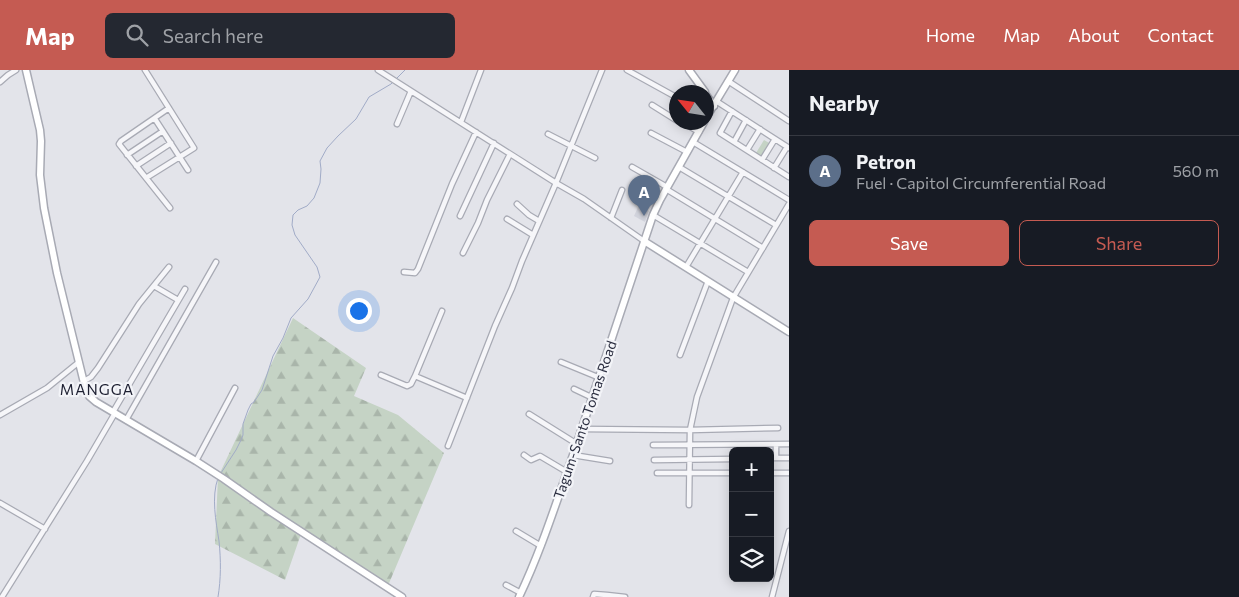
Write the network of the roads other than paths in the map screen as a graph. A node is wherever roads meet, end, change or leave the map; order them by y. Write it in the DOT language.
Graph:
graph roads {
  1 [pos="16,70"];
  2 [pos="26,70"];
  3 [pos="145,70"];
  4 [pos="378,70"];
  5 [pos="481,70"];
  6 [pos="602,70"];
  7 [pos="627,70"];
  8 [pos="689,70"];
  9 [pos="735,70"];
  10 [pos="0,82"];
  11 [pos="728,82"];
  12 [pos="700,85"];
  13 [pos="411,91"];
  14 [pos="669,93"];
  15 [pos="715,104"];
  16 [pos="652,106"];
  17 [pos="169,108"];
  18 [pos="732,111"];
  19 [pos="669,115"];
  20 [pos="155,119"];
  21 [pos="746,120"];
  22 [pos="789,121"];
  23 [pos="460,122"];
  24 [pos="396,124"];
  25 [pos="760,129"];
  26 [pos="696,130"];
  27 [pos="163,131"];
  28 [pos="476,132"];
  29 [pos="699,132"];
  30 [pos="651,133"];
  31 [pos="548,134"];
  32 [pos="775,139"];
  33 [pos="693,142"];
  34 [pos="734,142"];
  35 [pos="171,143"];
  36 [pos="494,144"];
  37 [pos="571,145"];
  38 [pos="788,147"];
  39 [pos="747,150"];
  40 [pos="687,152"];
  41 [pos="510,154"];
  42 [pos="127,155"];
  43 [pos="180,157"];
  44 [pos="595,158"];
  45 [pos="762,160"];
  46 [pos="136,166"];
  47 [pos="679,166"];
  48 [pos="632,167"];
  49 [pos="774,168"];
  50 [pos="188,170"];
  51 [pos="744,172"];
  52 [pos="788,175"];
  53 [pos="146,178"];
  54 [pos="556,183"];
  55 [pos="666,188"];
  56 [pos="622,190"];
  57 [pos="729,196"];
  58 [pos="789,200"];
  59 [pos="517,204"];
  60 [pos="789,204"];
  61 [pos="170,208"];
  62 [pos="653,215"];
  63 [pos="460,216"];
  64 [pos="611,218"];
  65 [pos="507,219"];
  66 [pos="715,219"];
  67 [pos="539,221"];
  68 [pos="776,225"];
  69 [pos="533,235"];
  70 [pos="644,241"];
  71 [pos="700,243"];
  72 [pos="763,248"];
  73 [pos="463,253"];
  74 [pos="216,262"];
  75 [pos="169,267"];
  76 [pos="686,267"];
  77 [pos="404,272"];
  78 [pos="748,272"];
  79 [pos="708,281"];
  80 [pos="154,286"];
  81 [pos="185,289"];
  82 [pos="733,298"];
  83 [pos="178,300"];
  84 [pos="442,311"];
  85 [pos="789,332"];
  86 [pos="680,355"];
  87 [pos="79,362"];
  88 [pos="561,362"];
  89 [pos="381,375"];
  90 [pos="416,376"];
  91 [pos="600,378"];
  92 [pos="84,381"];
  93 [pos="235,388"];
  94 [pos="574,389"];
  95 [pos="467,398"];
  96 [pos="593,398"];
  97 [pos="114,413"];
  98 [pos="530,414"];
  99 [pos="0,415"];
  100 [pos="126,420"];
  101 [pos="778,428"];
  102 [pos="582,429"];
  103 [pos="690,430"];
  104 [pos="577,444"];
  105 [pos="776,444"];
  106 [pos="789,444"];
  107 [pos="654,445"];
  108 [pos="690,445"];
  109 [pos="448,446"];
  110 [pos="774,453"];
  111 [pos="524,455"];
  112 [pos="573,456"];
  113 [pos="774,458"];
  114 [pos="789,458"];
  115 [pos="690,459"];
  116 [pos="729,459"];
  117 [pos="654,460"];
  118 [pos="196,461"];
  119 [pos="610,461"];
  120 [pos="567,472"];
  121 [pos="657,473"];
  122 [pos="689,473"];
  123 [pos="729,473"];
  124 [pos="774,473"];
  125 [pos="789,473"];
  126 [pos="0,502"];
  127 [pos="689,505"];
  128 [pos="45,529"];
  129 [pos="516,531"];
  130 [pos="789,531"];
  131 [pos="542,546"];
  132 [pos="506,585"];
  133 [pos="520,595"];
  134 [pos="607,596"];
  135 [pos="2,597"];
  136 [pos="402,597"];
  137 [pos="593,597"];
  138 [pos="625,597"];
  139 [pos="772,597"];
  1 -- 10 [label="street"];
  2 -- 87 [label="main road"];
  3 -- 17 [label="street"];
  4 -- 13 [label="street"];
  5 -- 23 [label="street"];
  6 -- 37 [label="street"];
  7 -- 14 [label="street"];
  8 -- 12 [label="main road"];
  9 -- 11 [label="main road"];
  11 -- 15 [label="main road"];
  11 -- 22 [label="street"];
  13 -- 23 [label="street"];
  13 -- 24 [label="street"];
  15 -- 18 [label="street"];
  16 -- 19 [label="street"];
  17 -- 20 [label="street"];
  17 -- 43 [label="street"];
  18 -- 21 [label="street"];
  18 -- 34 [label="street"];
  20 -- 27 [label="street"];
  20 -- 42 [label="street"];
  21 -- 25 [label="street"];
  21 -- 34 [label="street"];
  23 -- 28 [label="street"];
  25 -- 32 [label="street"];
  25 -- 39 [label="street"];
  26 -- 29 [label="street"];
  27 -- 35 [label="street"];
  27 -- 42 [label="street"];
  28 -- 36 [label="street"];
  28 -- 77 [label="street"];
  29 -- 33 [label="main road, Tagum-Santo Tomas Road"];
  30 -- 40 [label="street"];
  31 -- 37 [label="street"];
  32 -- 38 [label="street"];
  32 -- 45 [label="street"];
  33 -- 40 [label="main road, Tagum-Santo Tomas Road"];
  33 -- 51 [label="street"];
  34 -- 39 [label="street"];
  35 -- 43 [label="street"];
  35 -- 46 [label="street"];
  36 -- 41 [label="street"];
  36 -- 63 [label="street"];
  37 -- 44 [label="street"];
  37 -- 54 [label="street"];
  38 -- 49 [label="street"];
  39 -- 45 [label="street"];
  40 -- 47 [label="main road, Tagum-Santo Tomas Road"];
  41 -- 54 [label="street"];
  41 -- 73 [label="street"];
  42 -- 46 [label="street"];
  43 -- 50 [label="street"];
  43 -- 53 [label="street"];
  45 -- 49 [label="street"];
  46 -- 53 [label="street"];
  47 -- 55 [label="main road, Tagum-Santo Tomas Road"];
  47 -- 57 [label="street"];
  48 -- 55 [label="street"];
  49 -- 52 [label="street"];
  51 -- 57 [label="street"];
  51 -- 58 [label="street"];
  53 -- 61 [label="street"];
  54 -- 64 [label="street"];
  54 -- 67 [label="street"];
  55 -- 62 [label="main road, Tagum-Santo Tomas Road"];
  55 -- 66 [label="street"];
  56 -- 64 [label="street"];
  57 -- 66 [label="street"];
  57 -- 68 [label="street"];
  59 -- 67 [label="street"];
  60 -- 68 [label="street"];
  62 -- 70 [label="main road, Tagum-Santo Tomas Road"];
  62 -- 71 [label="street"];
  64 -- 70 [label="street"];
  65 -- 69 [label="street"];
  66 -- 71 [label="street"];
  66 -- 72 [label="street"];
  67 -- 69 [label="street"];
  68 -- 72 [label="street"];
  69 -- 95 [label="street"];
  70 -- 76 [label="main road"];
  70 -- 91 [label="main road, Tagum-Santo Tomas Road"];
  71 -- 76 [label="street"];
  71 -- 78 [label="street"];
  72 -- 78 [label="street"];
  74 -- 100 [label="street"];
  75 -- 80 [label="street"];
  76 -- 79 [label="main road"];
  78 -- 82 [label="street"];
  79 -- 82 [label="main road"];
  79 -- 86 [label="street"];
  80 -- 83 [label="street"];
  80 -- 92 [label="street"];
  81 -- 83 [label="street"];
  82 -- 85 [label="main road"];
  82 -- 103 [label="street"];
  83 -- 97 [label="street"];
  84 -- 90 [label="street"];
  87 -- 92 [label="main road"];
  87 -- 99 [label="street"];
  88 -- 91 [label="street"];
  89 -- 90 [label="street"];
  90 -- 95 [label="street"];
  91 -- 96 [label="main road, Tagum-Santo Tomas Road"];
  92 -- 97 [label="main road"];
  93 -- 118 [label="street"];
  94 -- 96 [label="street"];
  95 -- 109 [label="street"];
  96 -- 102 [label="main road, Tagum-Santo Tomas Road"];
  97 -- 100 [label="main road"];
  97 -- 128 [label="street"];
  98 -- 104 [label="street"];
  100 -- 118 [label="main road"];
  101 -- 103 [label="street"];
  102 -- 103 [label="street"];
  102 -- 104 [label="main road, Tagum-Santo Tomas Road"];
  103 -- 108 [label="street"];
  104 -- 112 [label="main road, Tagum-Santo Tomas Road"];
  105 -- 106 [label="street"];
  105 -- 108 [label="street"];
  105 -- 110 [label="street"];
  107 -- 108 [label="street"];
  108 -- 115 [label="street"];
  111 -- 120 [label="street"];
  112 -- 119 [label="street"];
  112 -- 120 [label="main road, Tagum-Santo Tomas Road"];
  113 -- 114 [label="street"];
  115 -- 116 [label="street"];
  115 -- 117 [label="street"];
  115 -- 122 [label="street"];
  118 -- 136 [label="main road"];
  120 -- 131 [label="main road, Tagum-Santo Tomas Road"];
  121 -- 122 [label="street"];
  122 -- 123 [label="street"];
  122 -- 127 [label="street"];
  124 -- 125 [label="street"];
  126 -- 128 [label="street"];
  128 -- 135 [label="street"];
  129 -- 131 [label="street"];
  130 -- 139 [label="street"];
  131 -- 133 [label="main road, Tagum-Santo Tomas Road"];
  132 -- 133 [label="street"];
  134 -- 137 [label="street"];
  134 -- 138 [label="street"];
}
